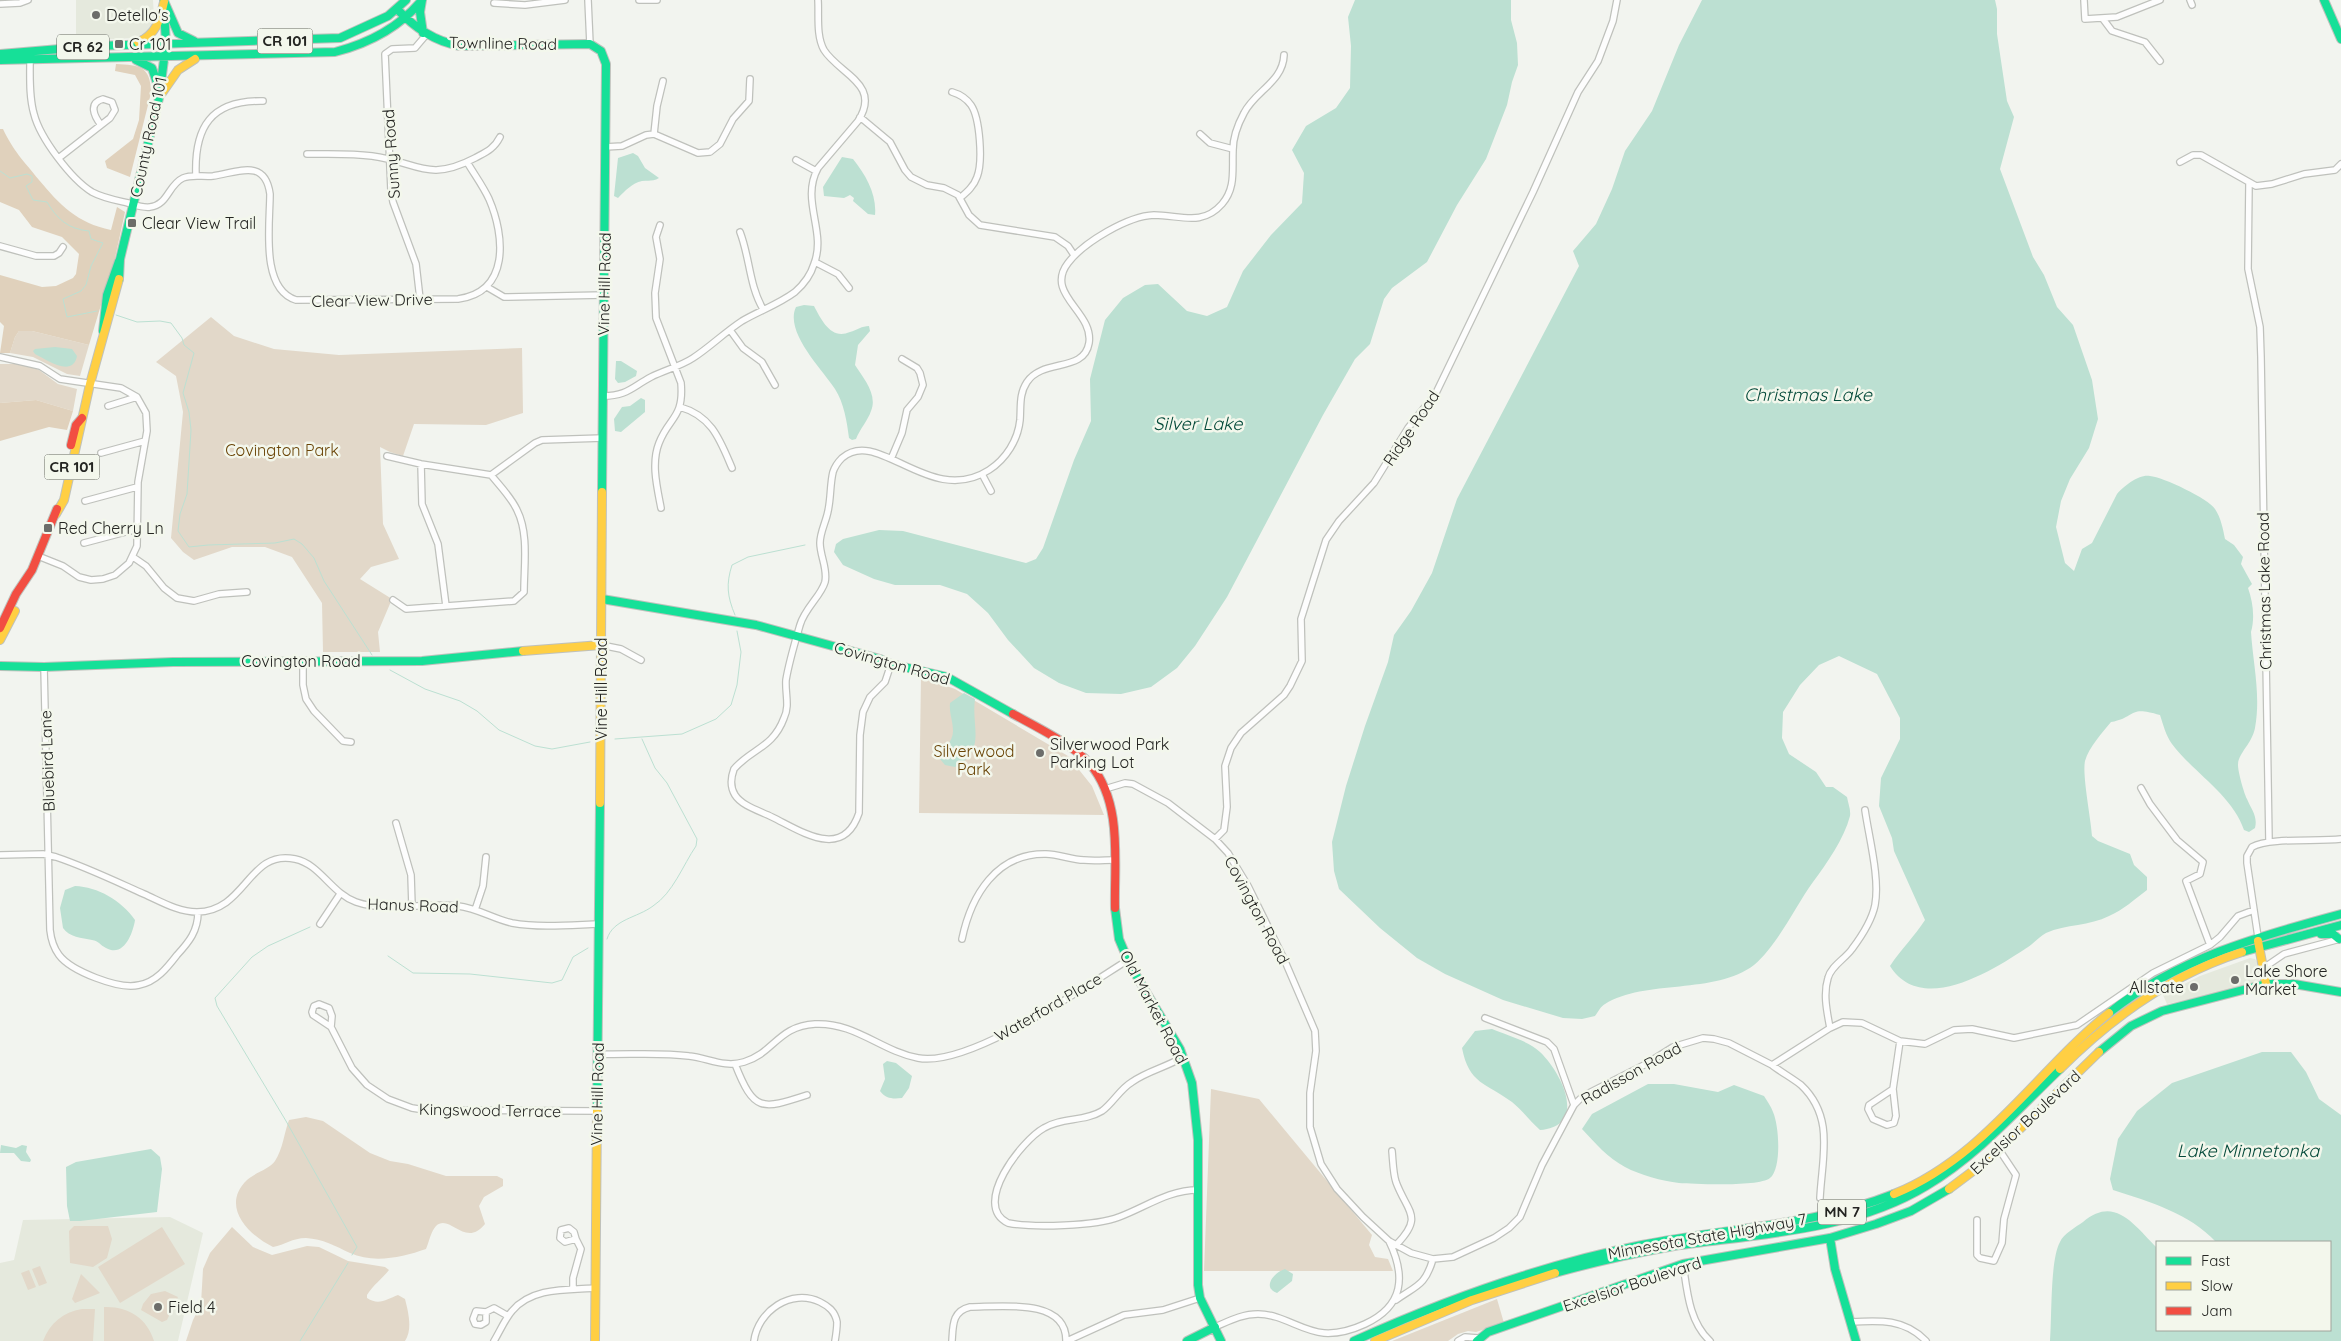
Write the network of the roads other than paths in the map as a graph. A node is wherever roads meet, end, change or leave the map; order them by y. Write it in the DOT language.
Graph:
graph roads {
  1 [pos="28,0"];
  2 [pos="406,0"];
  3 [pos="422,0"];
  4 [pos="565,0"];
  5 [pos="588,0"];
  6 [pos="639,0"];
  7 [pos="657,0"];
  8 [pos="818,0"];
  9 [pos="1617,0"];
  10 [pos="2084,0"];
  11 [pos="2160,0"];
  12 [pos="2324,0"];
  13 [pos="164,1"];
  14 [pos="0,4"];
  15 [pos="494,4"];
  16 [pos="397,9"];
  17 [pos="406,18"];
  18 [pos="2103,19"];
  19 [pos="2337,19"];
  20 [pos="425,34"];
  21 [pos="2341,39"];
  22 [pos="210,43"];
  23 [pos="166,44"];
  24 [pos="590,44"];
  25 [pos="126,45"];
  26 [pos="0,54"];
  27 [pos="1284,55"];
  28 [pos="205,56"];
  29 [pos="165,57"];
  30 [pos="126,58"];
  31 [pos="0,60"];
  32 [pos="30,61"];
  33 [pos="2160,61"];
  34 [pos="750,79"];
  35 [pos="663,81"];
  36 [pos="952,92"];
  37 [pos="159,98"];
  38 [pos="263,101"];
  39 [pos="860,117"];
  40 [pos="102,125"];
  41 [pos="654,134"];
  42 [pos="1200,134"];
  43 [pos="500,137"];
  44 [pos="606,147"];
  45 [pos="1233,149"];
  46 [pos="307,154"];
  47 [pos="60,157"];
  48 [pos="389,159"];
  49 [pos="796,160"];
  50 [pos="466,162"];
  51 [pos="2180,162"];
  52 [pos="2341,164"];
  53 [pos="816,171"];
  54 [pos="196,176"];
  55 [pos="2249,184"];
  56 [pos="960,198"];
  57 [pos="133,204"];
  58 [pos="660,225"];
  59 [pos="740,232"];
  60 [pos="0,246"];
  61 [pos="63,247"];
  62 [pos="1074,256"];
  63 [pos="815,262"];
  64 [pos="487,287"];
  65 [pos="850,288"];
  66 [pos="604,295"];
  67 [pos="420,299"];
  68 [pos="763,309"];
  69 [pos="730,330"];
  70 [pos="0,357"];
  71 [pos="902,359"];
  72 [pos="674,367"];
  73 [pos="90,384"];
  74 [pos="774,385"];
  75 [pos="603,396"];
  76 [pos="137,397"];
  77 [pos="108,406"];
  78 [pos="680,407"];
  79 [pos="603,438"];
  80 [pos="144,441"];
  81 [pos="101,453"];
  82 [pos="387,456"];
  83 [pos="891,459"];
  84 [pos="421,464"];
  85 [pos="732,468"];
  86 [pos="491,474"];
  87 [pos="982,474"];
  88 [pos="137,487"];
  89 [pos="991,491"];
  90 [pos="86,502"];
  91 [pos="661,508"];
  92 [pos="137,529"];
  93 [pos="84,543"];
  94 [pos="38,556"];
  95 [pos="133,557"];
  96 [pos="22,587"];
  97 [pos="247,592"];
  98 [pos="602,599"];
  99 [pos="393,600"];
  100 [pos="446,606"];
  101 [pos="0,628"];
  102 [pos="797,637"];
  103 [pos="0,640"];
  104 [pos="601,645"];
  105 [pos="303,660"];
  106 [pos="641,660"];
  107 [pos="890,664"];
  108 [pos="0,666"];
  109 [pos="44,666"];
  110 [pos="351,742"];
  111 [pos="2141,788"];
  112 [pos="1106,789"];
  113 [pos="1865,810"];
  114 [pos="396,823"];
  115 [pos="1215,839"];
  116 [pos="2341,839"];
  117 [pos="2269,841"];
  118 [pos="0,855"];
  119 [pos="49,855"];
  120 [pos="486,857"];
  121 [pos="1115,860"];
  122 [pos="340,894"];
  123 [pos="412,906"];
  124 [pos="475,910"];
  125 [pos="2254,910"];
  126 [pos="198,912"];
  127 [pos="2341,914"];
  128 [pos="320,924"];
  129 [pos="599,924"];
  130 [pos="2341,925"];
  131 [pos="2300,936"];
  132 [pos="2258,937"];
  133 [pos="962,939"];
  134 [pos="2340,939"];
  135 [pos="2210,944"];
  136 [pos="2259,948"];
  137 [pos="1128,960"];
  138 [pos="2262,969"];
  139 [pos="2266,984"];
  140 [pos="2341,992"];
  141 [pos="1485,1018"];
  142 [pos="331,1027"];
  143 [pos="1830,1028"];
  144 [pos="1900,1041"];
  145 [pos="598,1054"];
  146 [pos="1183,1057"];
  147 [pos="735,1064"];
  148 [pos="1772,1065"];
  149 [pos="1892,1089"];
  150 [pos="807,1095"];
  151 [pos="1574,1105"];
  152 [pos="597,1111"];
  153 [pos="2000,1150"];
  154 [pos="1392,1151"];
  155 [pos="1198,1190"];
  156 [pos="1820,1198"];
  157 [pos="1977,1220"];
  158 [pos="1830,1238"];
  159 [pos="576,1239"];
  160 [pos="1389,1241"];
  161 [pos="1397,1244"];
  162 [pos="1433,1259"];
  163 [pos="1683,1264"];
  164 [pos="596,1288"];
  165 [pos="574,1289"];
  166 [pos="1200,1298"];
  167 [pos="1393,1302"];
  168 [pos="486,1312"];
  169 [pos="508,1316"];
  170 [pos="1851,1322"];
  171 [pos="1215,1327"];
  172 [pos="1479,1340"];
  173 [pos="1706,1340"];
  174 [pos="494,1341"];
  175 [pos="596,1341"];
  176 [pos="754,1341"];
  177 [pos="835,1341"];
  178 [pos="952,1341"];
  179 [pos="1066,1341"];
  180 [pos="1187,1341"];
  181 [pos="1221,1341"];
  182 [pos="1354,1341"];
  183 [pos="1375,1341"];
  184 [pos="1458,1341"];
  185 [pos="1856,1341"];
  186 [pos="1926,1341"];
  1 -- 14 [label="street"];
  2 -- 16 [label="street, CR 101"];
  3 -- 17 [label="street"];
  3 -- 20 [label="street"];
  4 -- 15 [label="street"];
  5 -- 24 [label="street"];
  6 -- 7 [label="street"];
  8 -- 39 [label="street"];
  9 -- 115 [label="street, Ridge Road"];
  10 -- 18 [label="street"];
  11 -- 18 [label="street"];
  12 -- 19 [label="street"];
  13 -- 22 [label="street"];
  13 -- 23 [label="street, County Road 101"];
  13 -- 25 [label="street"];
  16 -- 17 [label="street, Townline Road"];
  16 -- 22 [label="street, CR 101 / CR 101"];
  17 -- 20 [label="street, Townline Road"];
  17 -- 28 [label="street, CR 101"];
  18 -- 33 [label="street"];
  19 -- 21 [label="street"];
  20 -- 24 [label="street, Townline Road"];
  20 -- 48 [label="street, Sunny Road"];
  22 -- 23 [label="street, CR 101 / CR 101"];
  23 -- 25 [label="street, CR 62"];
  23 -- 29 [label="street, County Road 101 / CR 101"];
  24 -- 44 [label="street, Vine Hill Road"];
  25 -- 26 [label="street, CR 62"];
  27 -- 45 [label="street"];
  28 -- 29 [label="street, CR 101"];
  28 -- 37 [label="street, CR 101"];
  29 -- 30 [label="street, CR 62"];
  29 -- 37 [label="street, County Road 101 / CR 101"];
  30 -- 32 [label="street, CR 62"];
  30 -- 37 [label="street"];
  31 -- 32 [label="street, CR 62"];
  32 -- 47 [label="street"];
  34 -- 41 [label="street"];
  35 -- 41 [label="street"];
  36 -- 56 [label="street"];
  37 -- 57 [label="street, County Road 101 / CR 101"];
  38 -- 54 [label="street"];
  39 -- 53 [label="street"];
  39 -- 56 [label="street"];
  40 -- 40 [label="street"];
  40 -- 47 [label="street"];
  41 -- 44 [label="street"];
  42 -- 45 [label="street"];
  43 -- 50 [label="street"];
  44 -- 66 [label="street, Vine Hill Road"];
  45 -- 62 [label="street"];
  46 -- 48 [label="street"];
  47 -- 57 [label="street"];
  48 -- 50 [label="street"];
  48 -- 67 [label="street, Sunny Road"];
  49 -- 53 [label="street"];
  50 -- 64 [label="street"];
  51 -- 55 [label="street"];
  52 -- 55 [label="street"];
  53 -- 63 [label="street"];
  54 -- 57 [label="street, Clear View Drive"];
  54 -- 67 [label="street, Clear View Drive"];
  55 -- 117 [label="street, Christmas Lake Road"];
  56 -- 62 [label="street"];
  57 -- 73 [label="street, County Road 101 / CR 101"];
  58 -- 72 [label="street"];
  59 -- 68 [label="street"];
  60 -- 61 [label="street"];
  62 -- 87 [label="street"];
  63 -- 65 [label="street"];
  63 -- 68 [label="street"];
  64 -- 66 [label="street"];
  64 -- 67 [label="street, Clear View Drive"];
  66 -- 75 [label="street, Vine Hill Road"];
  68 -- 69 [label="street"];
  69 -- 72 [label="street"];
  69 -- 74 [label="street"];
  70 -- 73 [label="street"];
  71 -- 83 [label="street"];
  72 -- 75 [label="street"];
  72 -- 78 [label="street"];
  73 -- 76 [label="street"];
  73 -- 94 [label="street, County Road 101 / CR 101"];
  75 -- 79 [label="street, Vine Hill Road"];
  76 -- 77 [label="street"];
  76 -- 80 [label="street"];
  78 -- 85 [label="street"];
  78 -- 91 [label="street"];
  79 -- 86 [label="street"];
  79 -- 98 [label="street, Vine Hill Road"];
  80 -- 81 [label="street"];
  80 -- 88 [label="street"];
  82 -- 84 [label="street"];
  83 -- 87 [label="street"];
  83 -- 102 [label="street"];
  84 -- 86 [label="street"];
  84 -- 100 [label="street"];
  86 -- 100 [label="street"];
  87 -- 89 [label="street"];
  88 -- 90 [label="street"];
  88 -- 92 [label="street"];
  92 -- 93 [label="street"];
  92 -- 95 [label="street"];
  94 -- 95 [label="street"];
  94 -- 96 [label="street, County Road 101 / CR 101"];
  95 -- 97 [label="street"];
  96 -- 101 [label="street, County Road 101 / CR 101"];
  96 -- 103 [label="street, County Road 101 / CR 101"];
  98 -- 102 [label="street, Covington Road"];
  98 -- 104 [label="street, Vine Hill Road"];
  99 -- 100 [label="street"];
  102 -- 107 [label="street, Covington Road"];
  102 -- 107 [label="street"];
  104 -- 105 [label="street, Covington Road"];
  104 -- 106 [label="street"];
  104 -- 129 [label="street, Vine Hill Road"];
  105 -- 109 [label="street, Covington Road"];
  105 -- 110 [label="street"];
  107 -- 112 [label="street, Covington Road"];
  108 -- 109 [label="street, Covington Road"];
  109 -- 119 [label="street, Bluebird Lane"];
  111 -- 135 [label="street"];
  112 -- 115 [label="street, Covington Road"];
  112 -- 121 [label="street, Old Market Road"];
  113 -- 143 [label="street"];
  114 -- 123 [label="street"];
  115 -- 160 [label="street, Covington Road"];
  116 -- 117 [label="street"];
  117 -- 125 [label="street"];
  118 -- 119 [label="street, Hanus Road"];
  119 -- 126 [label="street, Hanus Road"];
  119 -- 126 [label="street, Bluebird Lane"];
  120 -- 124 [label="street"];
  121 -- 133 [label="street"];
  121 -- 137 [label="street, Old Market Road"];
  122 -- 123 [label="street, Hanus Road"];
  122 -- 126 [label="street, Hanus Road"];
  122 -- 128 [label="street"];
  123 -- 124 [label="street, Hanus Road"];
  124 -- 129 [label="street, Hanus Road"];
  125 -- 132 [label="street"];
  125 -- 135 [label="street"];
  127 -- 132 [label="street, Minnesota State Highway 7 / MN 7"];
  129 -- 145 [label="street, Vine Hill Road"];
  130 -- 131 [label="street, Minnesota State Highway 7 / MN 7"];
  131 -- 134 [label="street"];
  131 -- 136 [label="street, Minnesota State Highway 7 / MN 7"];
  132 -- 136 [label="street"];
  132 -- 182 [label="street, Minnesota State Highway 7 / MN 7"];
  134 -- 138 [label="street"];
  135 -- 144 [label="street"];
  136 -- 138 [label="street"];
  136 -- 183 [label="street, Minnesota State Highway 7 / MN 7"];
  137 -- 146 [label="street, Old Market Road"];
  137 -- 147 [label="street, Waterford Place"];
  138 -- 139 [label="street"];
  139 -- 140 [label="street, Excelsior Boulevard"];
  139 -- 153 [label="street, Excelsior Boulevard"];
  141 -- 151 [label="street"];
  142 -- 152 [label="street, Kingswood Terrace"];
  143 -- 144 [label="street"];
  143 -- 148 [label="street"];
  144 -- 149 [label="street"];
  145 -- 147 [label="street, Waterford Place"];
  145 -- 152 [label="street, Vine Hill Road"];
  146 -- 155 [label="street, Old Market Road"];
  146 -- 155 [label="street"];
  147 -- 150 [label="street"];
  148 -- 151 [label="street, Radisson Road"];
  148 -- 156 [label="street, Radisson Road"];
  149 -- 149 [label="street"];
  151 -- 162 [label="street, Radisson Road"];
  152 -- 164 [label="street, Vine Hill Road"];
  153 -- 157 [label="street"];
  153 -- 158 [label="street, Excelsior Boulevard"];
  154 -- 161 [label="street"];
  155 -- 166 [label="street, Old Market Road"];
  158 -- 163 [label="street, Excelsior Boulevard"];
  158 -- 170 [label="street"];
  159 -- 165 [label="street"];
  160 -- 161 [label="street, Radisson Road"];
  160 -- 167 [label="street"];
  161 -- 162 [label="street, Radisson Road"];
  162 -- 167 [label="street"];
  163 -- 172 [label="street, Excelsior Boulevard"];
  163 -- 173 [label="street"];
  164 -- 165 [label="street"];
  164 -- 175 [label="street, Vine Hill Road"];
  165 -- 169 [label="street"];
  166 -- 171 [label="street, Old Market Road"];
  166 -- 179 [label="street"];
  167 -- 171 [label="street"];
  168 -- 169 [label="street"];
  169 -- 174 [label="street"];
  170 -- 185 [label="street"];
  170 -- 186 [label="street"];
  171 -- 180 [label="street"];
  171 -- 181 [label="street, Old Market Road"];
  172 -- 184 [label="street"];
  176 -- 177 [label="street"];
  178 -- 179 [label="street"];
}
